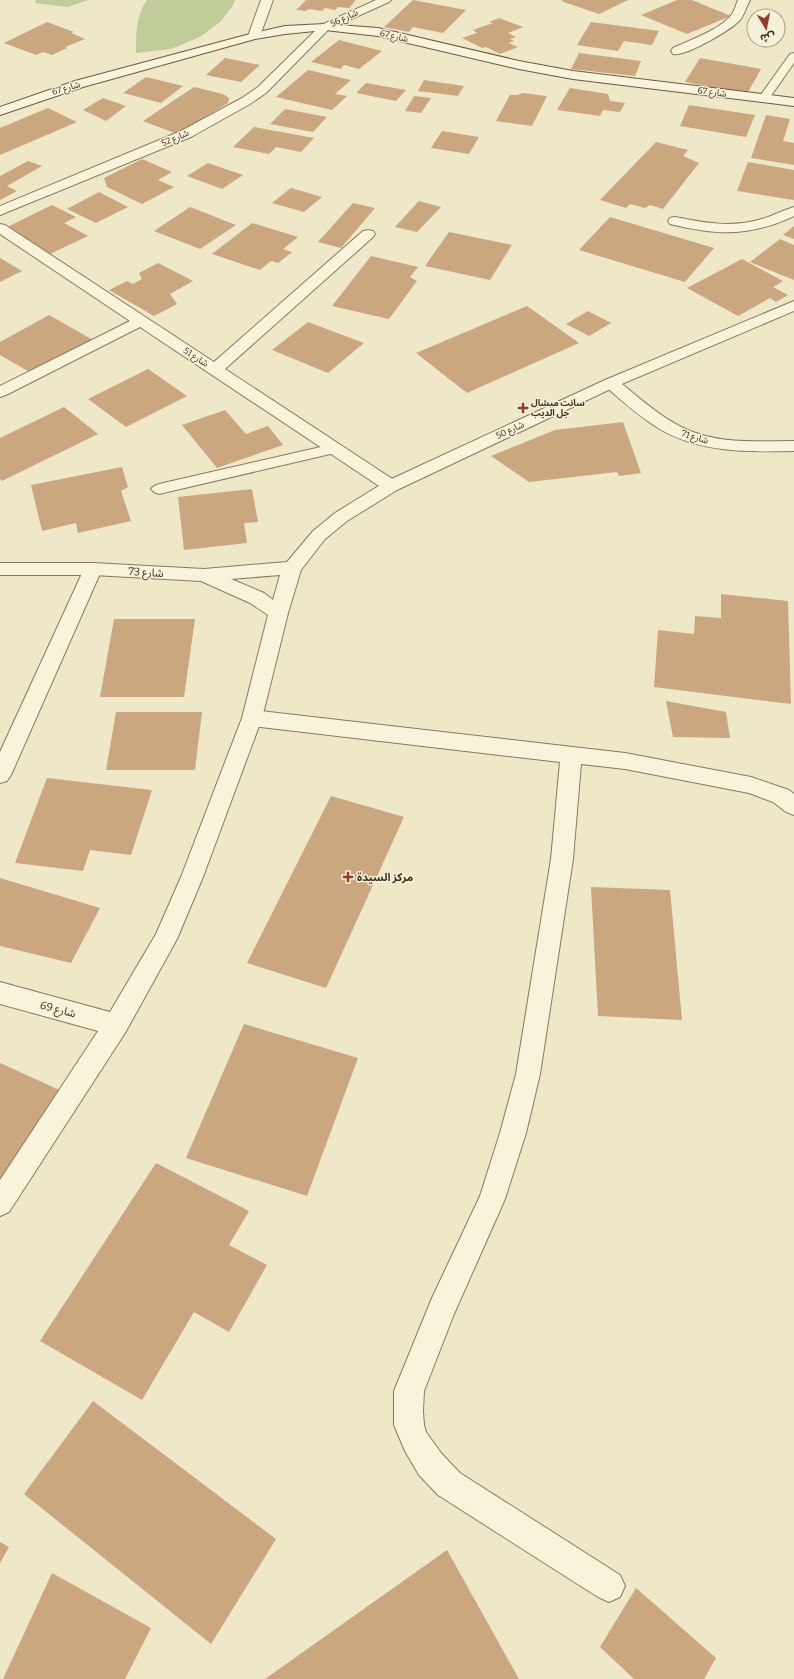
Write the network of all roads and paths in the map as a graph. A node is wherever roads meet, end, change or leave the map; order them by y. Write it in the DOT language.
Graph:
graph roads {
  1 [pos="267,0"];
  2 [pos="385,0"];
  3 [pos="744,0"];
  4 [pos="325,27"];
  5 [pos="254,36"];
  6 [pos="677,50"];
  7 [pos="794,56"];
  8 [pos="764,98"];
  9 [pos="794,102"];
  10 [pos="0,111"];
  11 [pos="0,211"];
  12 [pos="794,211"];
  13 [pos="676,221"];
  14 [pos="0,228"];
  15 [pos="368,234"];
  16 [pos="794,306"];
  17 [pos="141,321"];
  18 [pos="215,370"];
  19 [pos="611,383"];
  20 [pos="0,392"];
  21 [pos="794,446"];
  22 [pos="334,449"];
  23 [pos="391,486"];
  24 [pos="159,489"];
  25 [pos="292,568"];
  26 [pos="0,569"];
  27 [pos="93,569"];
  28 [pos="204,575"];
  29 [pos="278,613"];
  30 [pos="252,718"];
  31 [pos="571,755"];
  32 [pos="0,775"];
  33 [pos="794,806"];
  34 [pos="0,993"];
  35 [pos="116,1025"];
  36 [pos="0,1203"];
  37 [pos="609,1586"];
  1 -- 5 [label="street"];
  2 -- 4 [label="street, شارع 56"];
  3 -- 6 [label="street"];
  4 -- 5 [label="street, شارع 67"];
  4 -- 8 [label="street, شارع 67"];
  4 -- 11 [label="street, شارع 52"];
  5 -- 10 [label="street, شارع 67"];
  7 -- 8 [label="lane"];
  8 -- 9 [label="street, شارع 67"];
  12 -- 13 [label="street"];
  14 -- 17 [label="street, شارع 51"];
  15 -- 18 [label="street"];
  16 -- 19 [label="street, شارع 50"];
  17 -- 18 [label="street, شارع 51"];
  17 -- 20 [label="street"];
  18 -- 22 [label="street, شارع 51"];
  19 -- 21 [label="street, شارع 71"];
  19 -- 23 [label="street, شارع 50"];
  22 -- 23 [label="street, شارع 51"];
  22 -- 24 [label="lane"];
  23 -- 25 [label="street, شارع 50"];
  25 -- 28 [label="street, شارع 73"];
  25 -- 29 [label="street"];
  26 -- 27 [label="street, شارع 73"];
  27 -- 28 [label="street, شارع 73"];
  27 -- 32 [label="street"];
  28 -- 29 [label="street"];
  29 -- 30 [label="street"];
  30 -- 31 [label="street"];
  30 -- 35 [label="street"];
  31 -- 33 [label="street"];
  31 -- 37 [label="street"];
  34 -- 35 [label="street, شارع 69"];
  35 -- 36 [label="street"];
}
